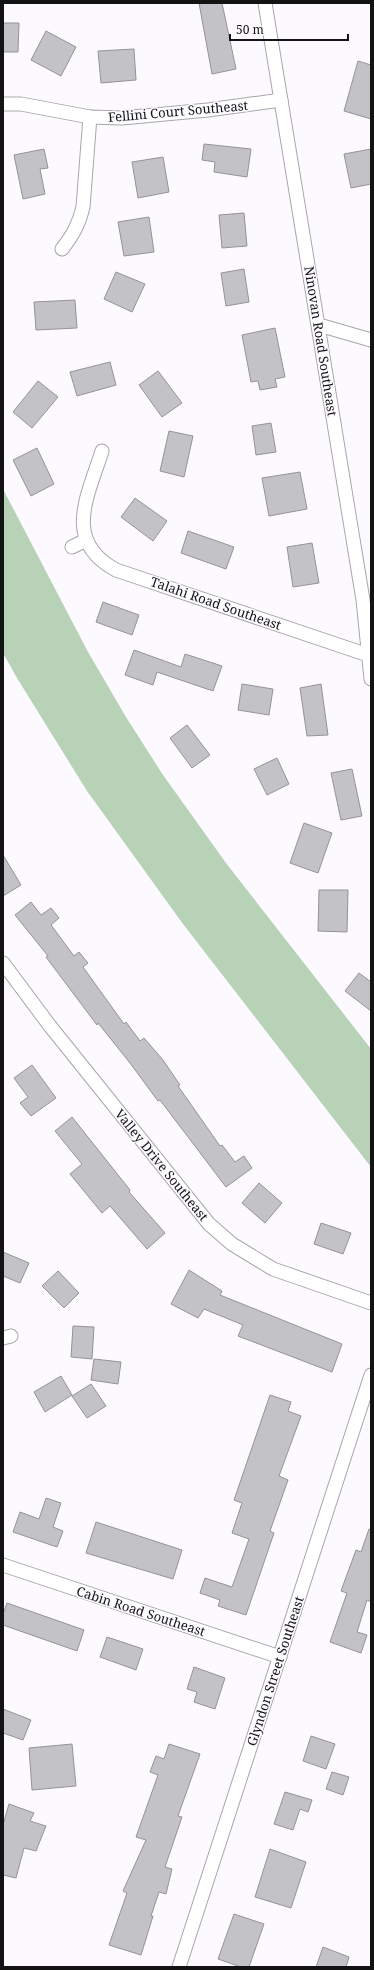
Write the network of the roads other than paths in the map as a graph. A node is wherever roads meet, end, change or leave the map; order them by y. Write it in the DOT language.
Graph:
graph roads {
  1 [pos="265,3"];
  2 [pos="281,100"];
  3 [pos="3,104"];
  4 [pos="90,117"];
  5 [pos="62,249"];
  6 [pos="319,325"];
  7 [pos="371,340"];
  8 [pos="102,451"];
  9 [pos="86,540"];
  10 [pos="72,547"];
  11 [pos="369,655"];
  12 [pos="371,680"];
  13 [pos="3,963"];
  14 [pos="371,1303"];
  15 [pos="371,1374"];
  16 [pos="3,1565"];
  17 [pos="280,1657"];
  18 [pos="179,1967"];
  1 -- 2 [label="street, Ninovan Road Southeast"];
  2 -- 4 [label="street, Fellini Court Southeast"];
  2 -- 6 [label="street, Ninovan Road Southeast"];
  3 -- 4 [label="street, Fellini Court Southeast"];
  4 -- 5 [label="street"];
  6 -- 7 [label="street"];
  6 -- 11 [label="street, Ninovan Road Southeast"];
  8 -- 9 [label="street"];
  9 -- 10 [label="street"];
  9 -- 11 [label="street, Talahi Road Southeast"];
  11 -- 12 [label="street, Ninovan Road Southeast"];
  13 -- 14 [label="street, Valley Drive Southeast"];
  15 -- 17 [label="street, Glyndon Street Southeast"];
  16 -- 17 [label="street, Cabin Road Southeast"];
  17 -- 18 [label="street, Glyndon Street Southeast"];
}
